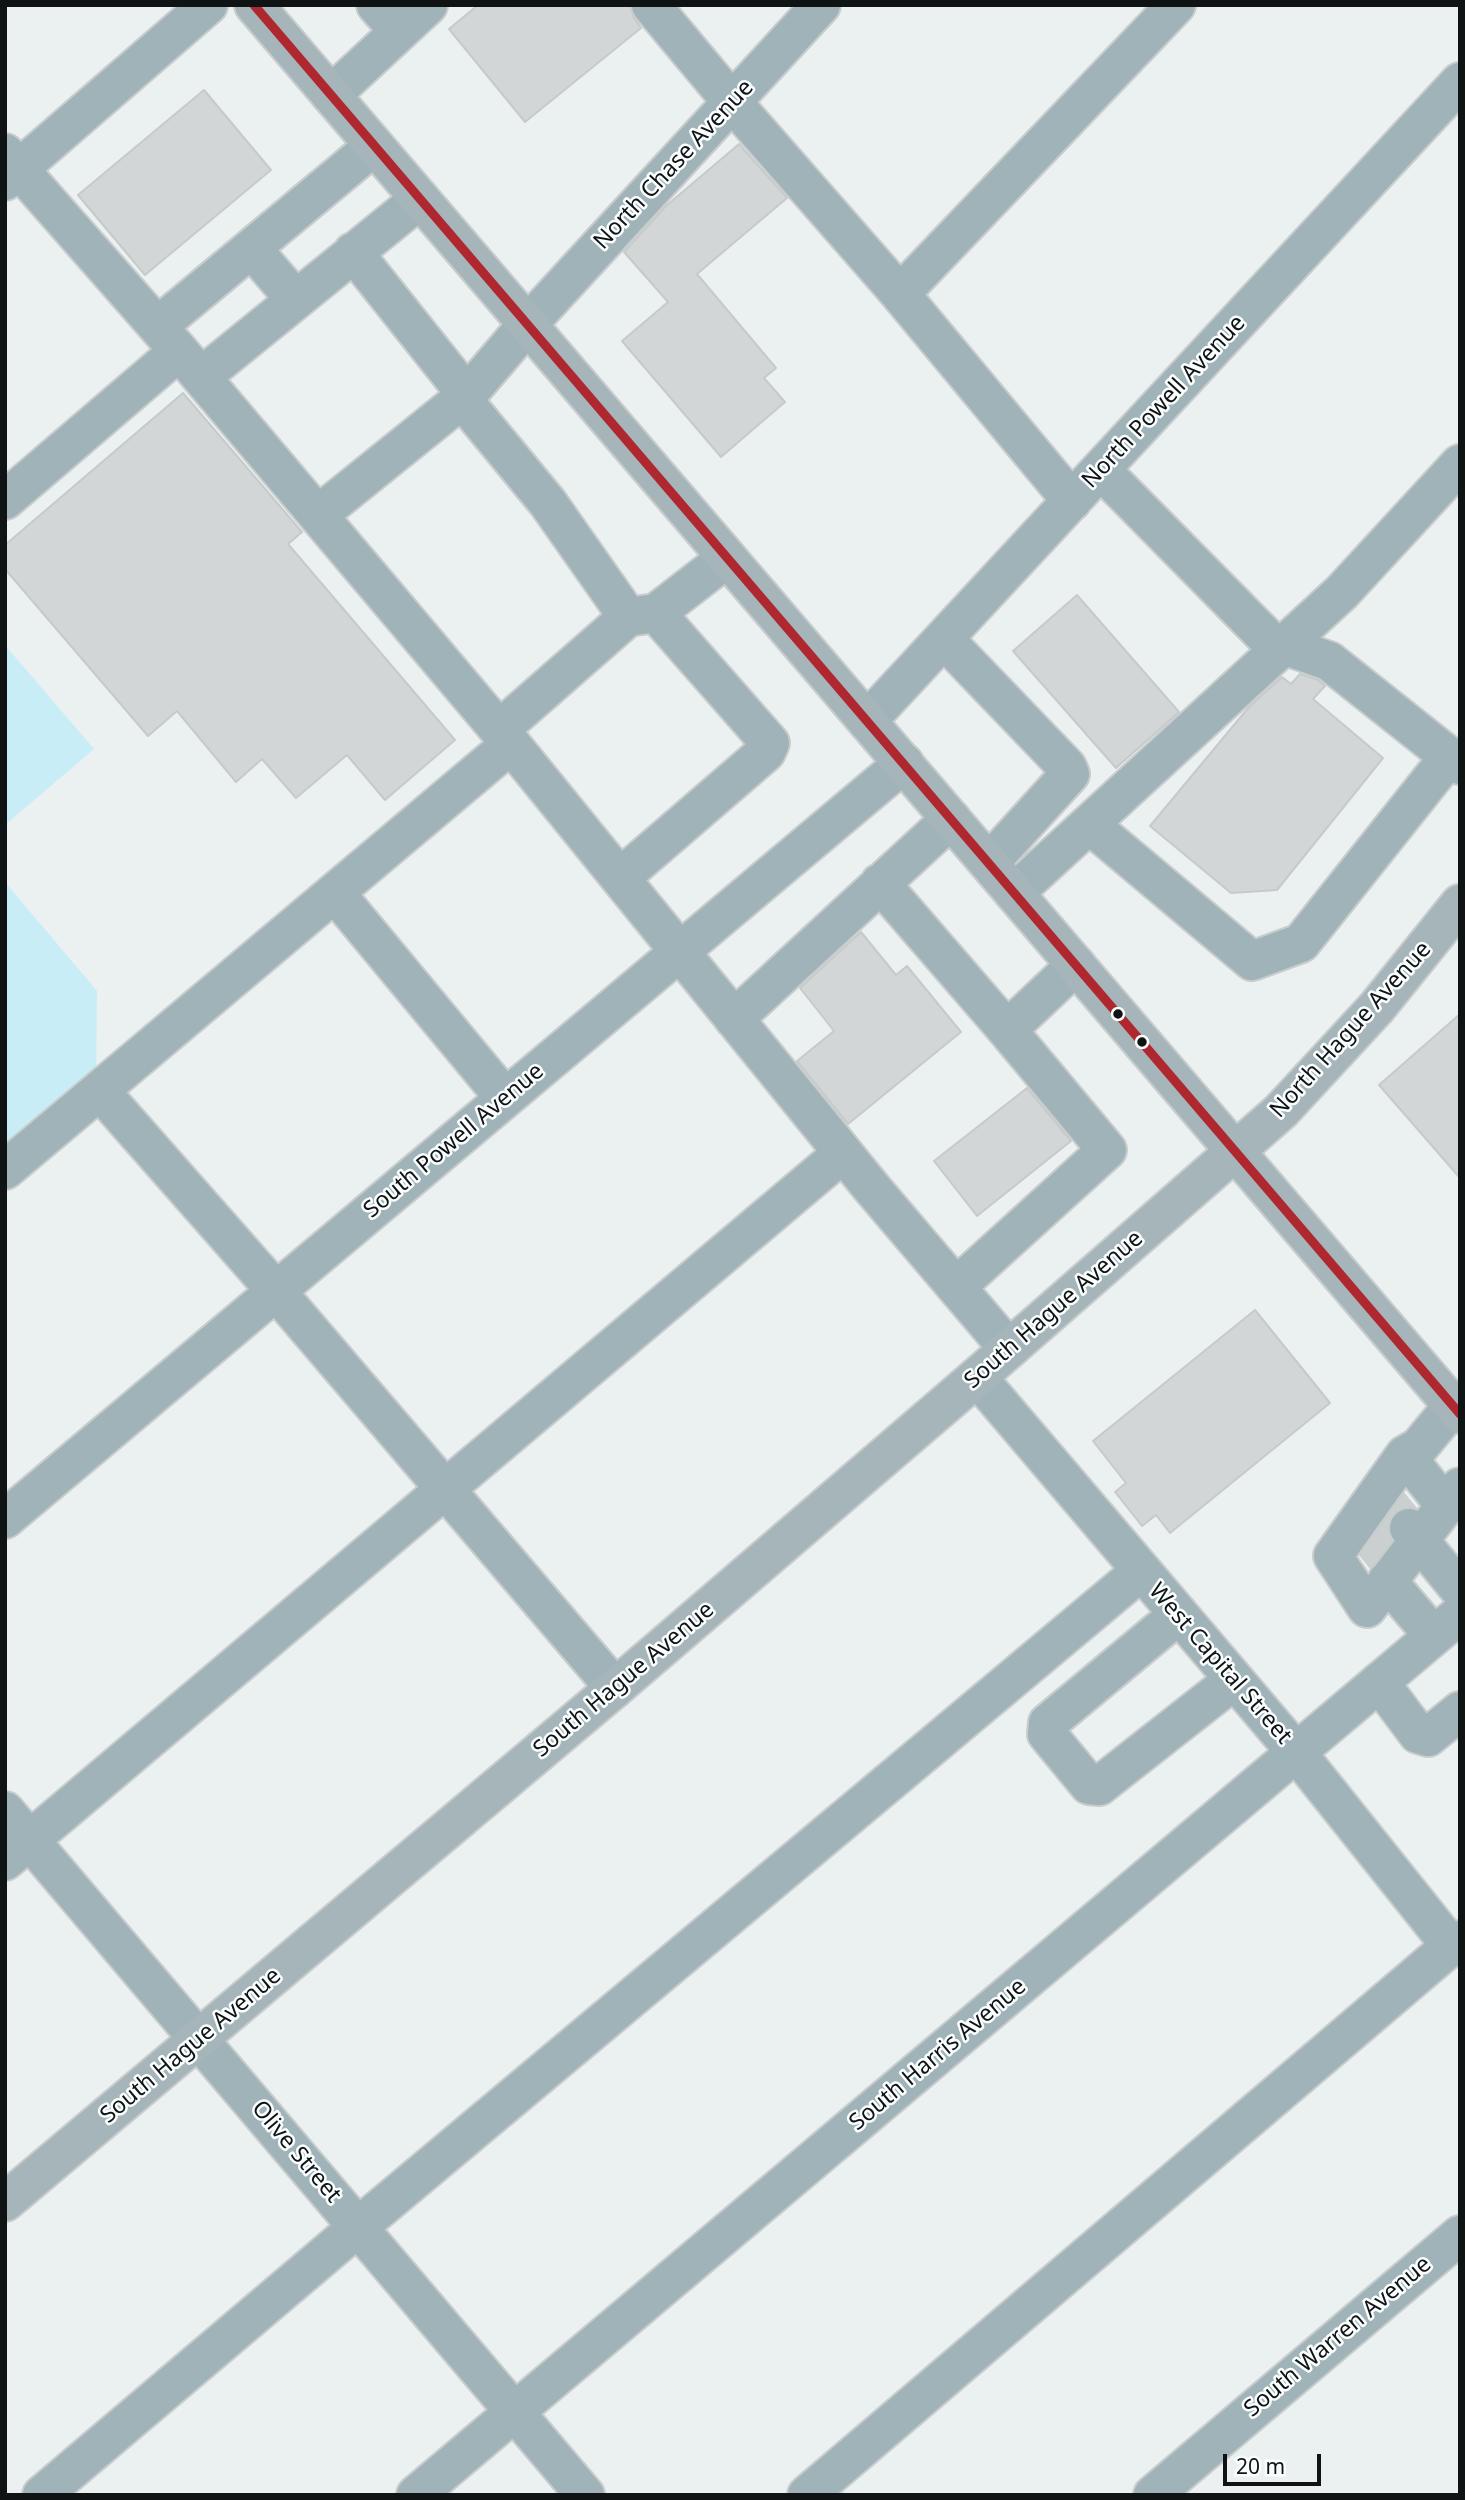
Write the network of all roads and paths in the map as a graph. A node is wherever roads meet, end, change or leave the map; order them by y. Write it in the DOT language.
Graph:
graph roads {
  1 [pos="208,5"];
  2 [pos="254,5"];
  3 [pos="428,5"];
  4 [pos="651,5"];
  5 [pos="821,5"];
  6 [pos="1176,5"];
  7 [pos="388,18"];
  8 [pos="1460,82"];
  9 [pos="331,95"];
  10 [pos="732,102"];
  11 [pos="374,146"];
  12 [pos="11,168"];
  13 [pos="420,199"];
  14 [pos="251,249"];
  15 [pos="353,252"];
  16 [pos="900,294"];
  17 [pos="295,299"];
  18 [pos="527,325"];
  19 [pos="179,351"];
  20 [pos="465,397"];
  21 [pos="1460,464"];
  22 [pos="1101,470"];
  23 [pos="5,500"];
  24 [pos="1072,501"];
  25 [pos="318,515"];
  26 [pos="727,558"];
  27 [pos="642,615"];
  28 [pos="944,639"];
  29 [pos="1285,646"];
  30 [pos="867,721"];
  31 [pos="505,737"];
  32 [pos="1454,761"];
  33 [pos="904,763"];
  34 [pos="951,818"];
  35 [pos="1089,824"];
  36 [pos="989,863"];
  37 [pos="620,878"];
  38 [pos="880,883"];
  39 [pos="335,893"];
  40 [pos="1014,893"];
  41 [pos="1460,904"];
  42 [pos="680,951"];
  43 [pos="1076,965"];
  44 [pos="734,1018"];
  45 [pos="1007,1030"];
  46 [pos="100,1091"];
  47 [pos="505,1098"];
  48 [pos="1236,1150"];
  49 [pos="843,1153"];
  50 [pos="5,1170"];
  51 [pos="956,1287"];
  52 [pos="276,1291"];
  53 [pos="1008,1348"];
  54 [pos="977,1377"];
  55 [pos="1456,1410"];
  56 [pos="1405,1455"];
  57 [pos="445,1490"];
  58 [pos="1452,1496"];
  59 [pos="5,1519"];
  60 [pos="1400,1556"];
  61 [pos="1140,1572"];
  62 [pos="1460,1590"];
  63 [pos="1178,1615"];
  64 [pos="1447,1625"];
  65 [pos="1234,1680"];
  66 [pos="1379,1682"];
  67 [pos="615,1688"];
  68 [pos="1460,1711"];
  69 [pos="1296,1752"];
  70 [pos="5,1811"];
  71 [pos="18,1850"];
  72 [pos="1455,1943"];
  73 [pos="200,2039"];
  74 [pos="5,2202"];
  75 [pos="358,2227"];
  76 [pos="1460,2235"];
  77 [pos="514,2412"];
  78 [pos="41,2495"];
  79 [pos="416,2495"];
  80 [pos="585,2495"];
  81 [pos="807,2495"];
  82 [pos="1153,2495"];
  1 -- 12 [label="street"];
  2 -- 9 [label="main road"];
  3 -- 7 [label="street"];
  4 -- 10 [label="street"];
  5 -- 10 [label="street, North Chase Avenue"];
  6 -- 16 [label="street"];
  7 -- 9 [label="street"];
  8 -- 22 [label="street, North Powell Avenue"];
  9 -- 11 [label="main road"];
  10 -- 16 [label="street"];
  10 -- 18 [label="street, North Chase Avenue"];
  11 -- 13 [label="main road"];
  11 -- 14 [label="street"];
  12 -- 19 [label="street"];
  13 -- 15 [label="street"];
  13 -- 18 [label="main road"];
  14 -- 17 [label="street"];
  14 -- 19 [label="street"];
  15 -- 17 [label="street"];
  15 -- 20 [label="street"];
  16 -- 24 [label="street"];
  17 -- 19 [label="street"];
  18 -- 20 [label="street, North Chase Avenue"];
  18 -- 26 [label="main road"];
  19 -- 23 [label="street"];
  19 -- 25 [label="street"];
  20 -- 25 [label="street, North Chase Avenue"];
  20 -- 27 [label="street"];
  21 -- 29 [label="street"];
  22 -- 24 [label="street, North Powell Avenue"];
  22 -- 29 [label="street"];
  24 -- 28 [label="street, North Powell Avenue"];
  25 -- 31 [label="street"];
  26 -- 27 [label="street"];
  26 -- 30 [label="main road"];
  27 -- 31 [label="street"];
  27 -- 37 [label="street"];
  28 -- 30 [label="street, North Powell Avenue"];
  28 -- 36 [label="street"];
  29 -- 32 [label="street"];
  29 -- 35 [label="street"];
  30 -- 33 [label="main road"];
  31 -- 37 [label="street"];
  31 -- 39 [label="street"];
  32 -- 35 [label="street"];
  33 -- 34 [label="main road"];
  33 -- 42 [label="street, South Powell Avenue"];
  34 -- 36 [label="main road"];
  34 -- 38 [label="street"];
  35 -- 40 [label="street"];
  36 -- 40 [label="main road"];
  37 -- 42 [label="street"];
  38 -- 44 [label="street"];
  38 -- 45 [label="street"];
  39 -- 46 [label="street"];
  39 -- 47 [label="street"];
  40 -- 43 [label="main road"];
  41 -- 48 [label="main road, North Hague Avenue"];
  42 -- 44 [label="street"];
  42 -- 47 [label="street, South Powell Avenue"];
  43 -- 45 [label="street"];
  43 -- 48 [label="main road"];
  44 -- 49 [label="street"];
  45 -- 51 [label="street"];
  46 -- 50 [label="street"];
  46 -- 52 [label="street"];
  47 -- 52 [label="street, South Powell Avenue"];
  48 -- 53 [label="main road, South Hague Avenue"];
  48 -- 55 [label="main road"];
  49 -- 51 [label="street"];
  49 -- 57 [label="street"];
  51 -- 53 [label="street"];
  52 -- 57 [label="street"];
  52 -- 59 [label="street, South Powell Avenue"];
  53 -- 54 [label="main road, South Hague Avenue"];
  54 -- 61 [label="street, West Capital Street"];
  54 -- 67 [label="main road, South Hague Avenue"];
  55 -- 56 [label="street"];
  56 -- 58 [label="street"];
  56 -- 60 [label="street"];
  57 -- 67 [label="street"];
  57 -- 71 [label="street"];
  58 -- 60 [label="street"];
  60 -- 62 [label="street"];
  60 -- 64 [label="street"];
  61 -- 63 [label="street, West Capital Street"];
  61 -- 75 [label="street"];
  63 -- 65 [label="street, West Capital Street"];
  63 -- 65 [label="street"];
  64 -- 66 [label="street, South Harris Avenue"];
  65 -- 69 [label="street, West Capital Street"];
  66 -- 68 [label="street"];
  66 -- 69 [label="street, South Harris Avenue"];
  67 -- 73 [label="main road, South Hague Avenue"];
  69 -- 72 [label="street, West Capital Street"];
  69 -- 77 [label="street, South Harris Avenue"];
  70 -- 71 [label="street, Olive Street"];
  71 -- 73 [label="street, Olive Street"];
  72 -- 81 [label="street"];
  73 -- 74 [label="main road, South Hague Avenue"];
  73 -- 75 [label="street, Olive Street"];
  75 -- 77 [label="street, Olive Street"];
  75 -- 78 [label="street"];
  76 -- 82 [label="street, South Warren Avenue"];
  77 -- 79 [label="street, South Harris Avenue"];
  77 -- 80 [label="street, Olive Street"];
}
